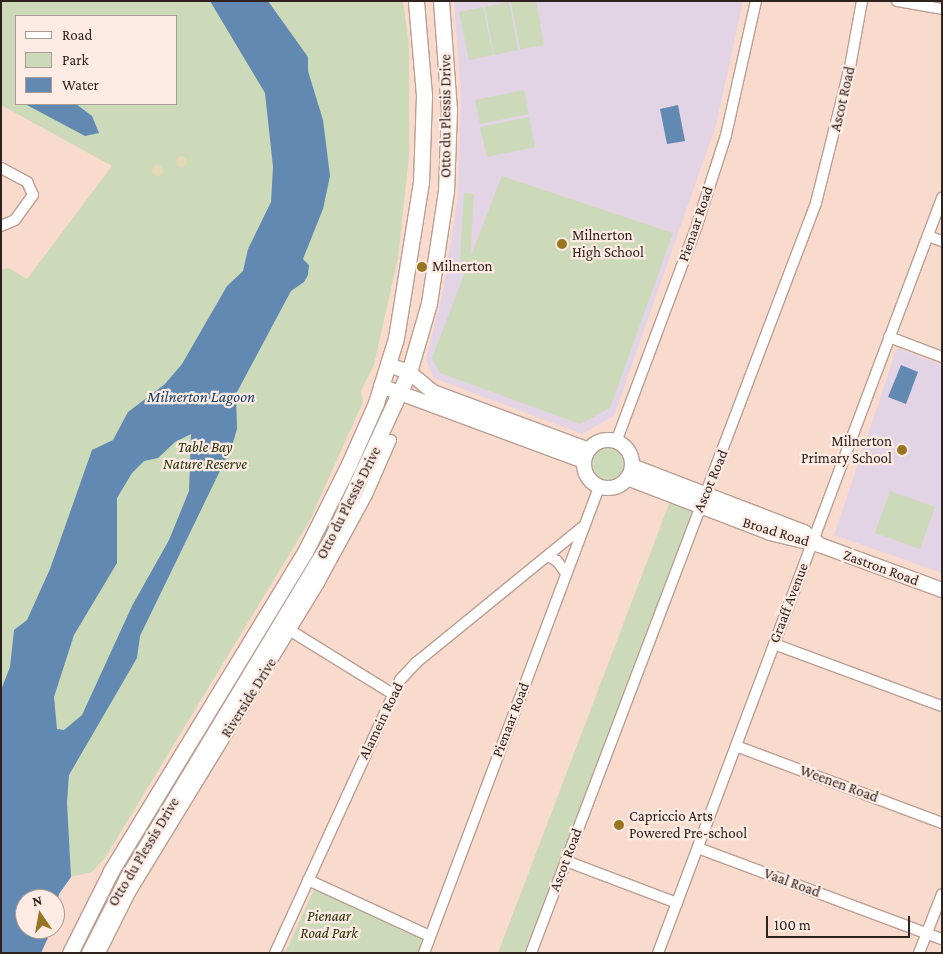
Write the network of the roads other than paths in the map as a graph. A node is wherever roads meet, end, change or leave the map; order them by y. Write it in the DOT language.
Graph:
graph roads {
  1 [pos="416,1"];
  2 [pos="440,1"];
  3 [pos="756,1"];
  4 [pos="862,1"];
  5 [pos="897,1"];
  6 [pos="942,9"];
  7 [pos="1,168"];
  8 [pos="942,198"];
  9 [pos="1,226"];
  10 [pos="928,236"];
  11 [pos="942,241"];
  12 [pos="889,337"];
  13 [pos="942,357"];
  14 [pos="388,365"];
  15 [pos="410,372"];
  16 [pos="381,386"];
  17 [pos="401,394"];
  18 [pos="475,415"];
  19 [pos="391,440"];
  20 [pos="616,442"];
  21 [pos="586,456"];
  22 [pos="630,472"];
  23 [pos="599,487"];
  24 [pos="703,500"];
  25 [pos="584,526"];
  26 [pos="815,543"];
  27 [pos="548,556"];
  28 [pos="566,573"];
  29 [pos="942,590"];
  30 [pos="290,630"];
  31 [pos="774,644"];
  32 [pos="393,694"];
  33 [pos="942,706"];
  34 [pos="736,746"];
  35 [pos="942,823"];
  36 [pos="698,848"];
  37 [pos="566,862"];
  38 [pos="308,880"];
  39 [pos="942,894"];
  40 [pos="677,903"];
  41 [pos="926,933"];
  42 [pos="430,936"];
  43 [pos="942,939"];
  44 [pos="661,952"];
  45 [pos="70,953"];
  46 [pos="89,953"];
  47 [pos="100,953"];
  48 [pos="275,953"];
  49 [pos="424,953"];
  50 [pos="531,953"];
  51 [pos="919,953"];
  1 -- 14 [label="main road, Otto du Plessis Drive"];
  2 -- 15 [label="main road, Otto du Plessis Drive"];
  3 -- 20 [label="street, Pienaar Road"];
  4 -- 24 [label="street, Ascot Road"];
  5 -- 6 [label="street"];
  7 -- 9 [label="street"];
  8 -- 10 [label="street, Graaff Avenue"];
  10 -- 11 [label="street"];
  10 -- 12 [label="street, Graaff Avenue"];
  12 -- 13 [label="street"];
  12 -- 26 [label="street, Graaff Avenue"];
  14 -- 15 [label="street"];
  14 -- 16 [label="main road, Otto du Plessis Drive"];
  15 -- 17 [label="main road, Otto du Plessis Drive"];
  15 -- 18 [label="street"];
  16 -- 17 [label="street"];
  16 -- 45 [label="main road, Otto du Plessis Drive"];
  17 -- 18 [label="street"];
  17 -- 46 [label="main road, Otto du Plessis Drive"];
  18 -- 21 [label="street"];
  19 -- 30 [label="street, Riverside Drive"];
  20 -- 21 [label="street"];
  20 -- 22 [label="street"];
  21 -- 23 [label="street"];
  22 -- 23 [label="street"];
  22 -- 24 [label="street, Broad Road"];
  23 -- 25 [label="street, Pienaar Road"];
  24 -- 26 [label="street, Broad Road"];
  24 -- 37 [label="street, Ascot Road"];
  25 -- 27 [label="street, Alamein Road"];
  25 -- 28 [label="street, Pienaar Road"];
  26 -- 29 [label="street, Zastron Road"];
  26 -- 31 [label="street, Graaff Avenue"];
  27 -- 28 [label="street"];
  27 -- 32 [label="street, Alamein Road"];
  28 -- 42 [label="street, Pienaar Road"];
  30 -- 32 [label="street"];
  30 -- 47 [label="street, Riverside Drive"];
  31 -- 33 [label="street"];
  31 -- 34 [label="street, Graaff Avenue"];
  32 -- 38 [label="street, Alamein Road"];
  34 -- 35 [label="street, Weenen Road"];
  34 -- 36 [label="street, Graaff Avenue"];
  36 -- 40 [label="street, Graaff Avenue"];
  36 -- 41 [label="street, Vaal Road"];
  37 -- 40 [label="street"];
  37 -- 50 [label="street, Ascot Road"];
  38 -- 42 [label="street"];
  38 -- 48 [label="street, Alamein Road"];
  39 -- 41 [label="street"];
  40 -- 44 [label="street, Graaff Avenue"];
  41 -- 43 [label="street, Vaal Road"];
  41 -- 51 [label="street"];
  42 -- 49 [label="street, Pienaar Road"];
}
